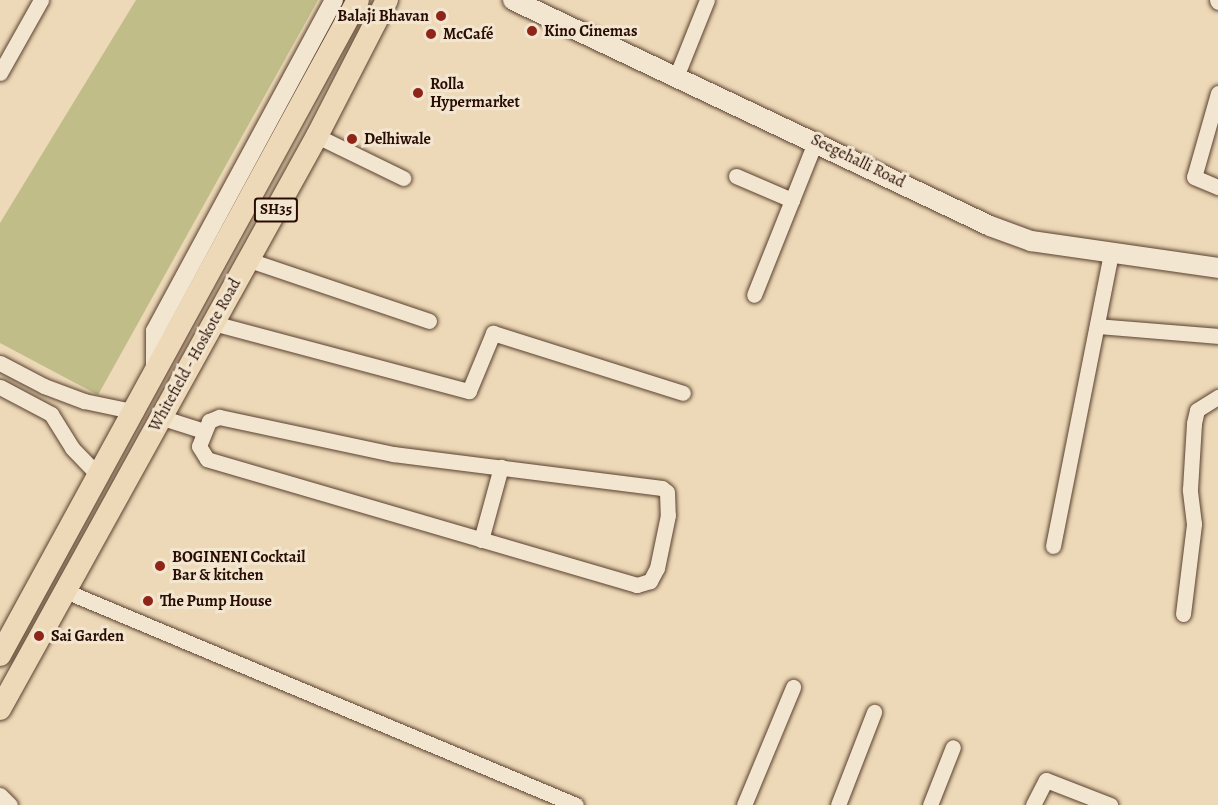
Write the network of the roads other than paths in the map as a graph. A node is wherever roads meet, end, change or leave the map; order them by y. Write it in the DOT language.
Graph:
graph roads {
  1 [pos="41,0"];
  2 [pos="334,0"];
  3 [pos="358,0"];
  4 [pos="387,0"];
  5 [pos="513,0"];
  6 [pos="707,0"];
  7 [pos="0,73"];
  8 [pos="676,77"];
  9 [pos="1218,93"];
  10 [pos="316,136"];
  11 [pos="816,141"];
  12 [pos="736,177"];
  13 [pos="403,178"];
  14 [pos="1218,187"];
  15 [pos="792,200"];
  16 [pos="1111,253"];
  17 [pos="249,260"];
  18 [pos="1218,268"];
  19 [pos="754,295"];
  20 [pos="429,321"];
  21 [pos="213,323"];
  22 [pos="1097,326"];
  23 [pos="1218,336"];
  24 [pos="0,363"];
  25 [pos="155,376"];
  26 [pos="0,387"];
  27 [pos="683,393"];
  28 [pos="1218,397"];
  29 [pos="136,412"];
  30 [pos="160,417"];
  31 [pos="204,431"];
  32 [pos="501,467"];
  33 [pos="100,477"];
  34 [pos="481,540"];
  35 [pos="1053,546"];
  36 [pos="63,590"];
  37 [pos="1184,614"];
  38 [pos="0,655"];
  39 [pos="793,687"];
  40 [pos="0,709"];
  41 [pos="873,712"];
  42 [pos="953,747"];
  43 [pos="0,795"];
  44 [pos="10,805"];
  45 [pos="576,805"];
  46 [pos="744,805"];
  47 [pos="838,805"];
  48 [pos="930,805"];
  49 [pos="1033,805"];
  50 [pos="1110,805"];
  1 -- 7 [label="street"];
  2 -- 25 [label="street"];
  3 -- 25 [label="main road, Whitefield - Hoskote Road / SH35"];
  4 -- 10 [label="main road, Whitefield - Hoskote Road / SH35"];
  5 -- 8 [label="main road, Seegehalli Road"];
  6 -- 8 [label="street"];
  8 -- 11 [label="main road, Seegehalli Road"];
  9 -- 14 [label="street"];
  10 -- 13 [label="street"];
  10 -- 17 [label="main road, Whitefield - Hoskote Road / SH35"];
  11 -- 15 [label="street"];
  11 -- 16 [label="main road, Seegehalli Road"];
  12 -- 15 [label="street"];
  15 -- 19 [label="street"];
  16 -- 18 [label="main road, Seegehalli Road"];
  16 -- 22 [label="street"];
  17 -- 20 [label="street"];
  17 -- 21 [label="main road, Whitefield - Hoskote Road / SH35"];
  21 -- 27 [label="street"];
  21 -- 30 [label="main road, Whitefield - Hoskote Road / SH35"];
  22 -- 23 [label="street"];
  22 -- 35 [label="street"];
  24 -- 29 [label="street"];
  25 -- 29 [label="main road, Whitefield - Hoskote Road / SH35"];
  26 -- 33 [label="street"];
  28 -- 37 [label="street"];
  29 -- 33 [label="main road, Whitefield - Hoskote Road / SH35"];
  30 -- 31 [label="street"];
  30 -- 36 [label="main road, Whitefield - Hoskote Road / SH35"];
  31 -- 32 [label="street"];
  31 -- 34 [label="street"];
  32 -- 34 [label="street"];
  32 -- 34 [label="street"];
  33 -- 38 [label="main road, Whitefield - Hoskote Road / SH35"];
  36 -- 40 [label="main road, Whitefield - Hoskote Road / SH35"];
  36 -- 45 [label="street"];
  39 -- 46 [label="street"];
  41 -- 47 [label="street"];
  42 -- 48 [label="street"];
  43 -- 44 [label="street"];
  49 -- 50 [label="street"];
}
